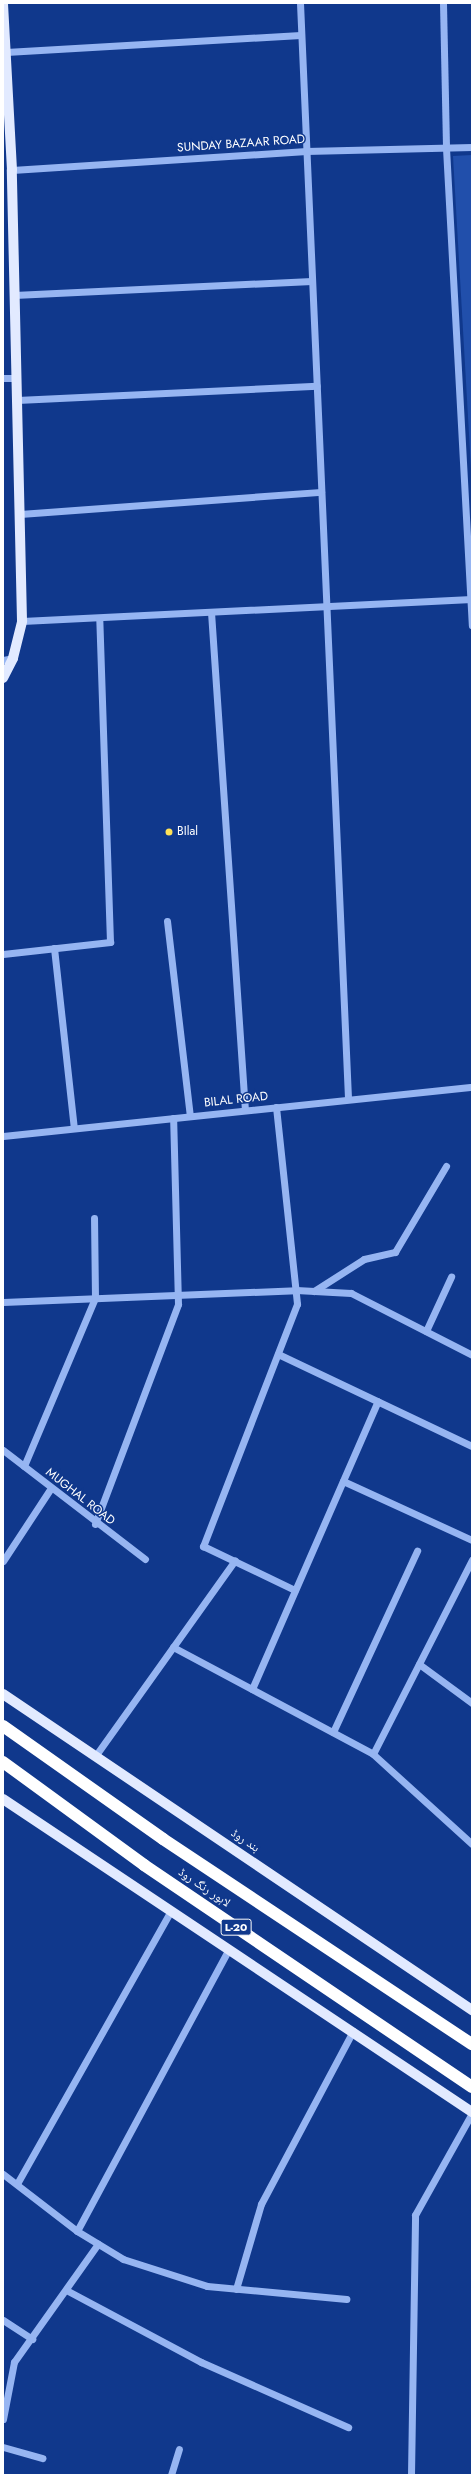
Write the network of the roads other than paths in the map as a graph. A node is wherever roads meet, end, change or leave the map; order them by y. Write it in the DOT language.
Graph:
graph roads {
  1 [pos="3,3"];
  2 [pos="300,3"];
  3 [pos="443,3"];
  4 [pos="301,35"];
  5 [pos="5,46"];
  6 [pos="472,147"];
  7 [pos="446,148"];
  8 [pos="306,151"];
  9 [pos="12,170"];
  10 [pos="312,281"];
  11 [pos="14,295"];
  12 [pos="3,378"];
  13 [pos="16,378"];
  14 [pos="317,386"];
  15 [pos="17,400"];
  16 [pos="321,492"];
  17 [pos="20,514"];
  18 [pos="470,525"];
  19 [pos="471,599"];
  20 [pos="326,607"];
  21 [pos="211,612"];
  22 [pos="100,618"];
  23 [pos="22,621"];
  24 [pos="472,625"];
  25 [pos="8,659"];
  26 [pos="3,678"];
  27 [pos="167,920"];
  28 [pos="54,948"];
  29 [pos="3,954"];
  30 [pos="472,1087"];
  31 [pos="348,1099"];
  32 [pos="276,1107"];
  33 [pos="246,1110"];
  34 [pos="190,1116"];
  35 [pos="173,1118"];
  36 [pos="74,1128"];
  37 [pos="3,1136"];
  38 [pos="446,1166"];
  39 [pos="94,1218"];
  40 [pos="451,1277"];
  41 [pos="296,1290"];
  42 [pos="313,1291"];
  43 [pos="178,1294"];
  44 [pos="95,1298"];
  45 [pos="3,1302"];
  46 [pos="426,1331"];
  47 [pos="278,1354"];
  48 [pos="472,1355"];
  49 [pos="378,1401"];
  50 [pos="472,1446"];
  51 [pos="3,1450"];
  52 [pos="24,1466"];
  53 [pos="343,1481"];
  54 [pos="51,1488"];
  55 [pos="95,1524"];
  56 [pos="472,1540"];
  57 [pos="417,1551"];
  58 [pos="145,1560"];
  59 [pos="235,1560"];
  60 [pos="472,1560"];
  61 [pos="3,1561"];
  62 [pos="295,1590"];
  63 [pos="173,1647"];
  64 [pos="418,1664"];
  65 [pos="252,1689"];
  66 [pos="3,1694"];
  67 [pos="472,1702"];
  68 [pos="3,1726"];
  69 [pos="332,1732"];
  70 [pos="373,1754"];
  71 [pos="96,1755"];
  72 [pos="3,1762"];
  73 [pos="3,1799"];
  74 [pos="472,1844"];
  75 [pos="171,1910"];
  76 [pos="229,1949"];
  77 [pos="472,2010"];
  78 [pos="353,2031"];
  79 [pos="472,2044"];
  80 [pos="472,2087"];
  81 [pos="472,2112"];
  82 [pos="3,2174"];
  83 [pos="18,2182"];
  84 [pos="77,2231"];
  85 [pos="98,2244"];
  86 [pos="236,2289"];
  87 [pos="68,2291"];
  88 [pos="346,2299"];
  89 [pos="3,2320"];
  90 [pos="32,2339"];
  91 [pos="3,2419"];
  92 [pos="348,2427"];
  93 [pos="3,2446"];
  94 [pos="179,2450"];
  95 [pos="42,2458"];
  96 [pos="171,2475"];
  97 [pos="412,2475"];
  1 -- 5 [label="main road"];
  2 -- 4 [label="street"];
  3 -- 7 [label="street"];
  4 -- 5 [label="street"];
  4 -- 8 [label="street"];
  5 -- 9 [label="main road"];
  6 -- 7 [label="street, SUNDAY BAZAAR ROAD"];
  7 -- 8 [label="street, SUNDAY BAZAAR ROAD"];
  7 -- 18 [label="street"];
  8 -- 9 [label="street, SUNDAY BAZAAR ROAD"];
  8 -- 10 [label="street"];
  9 -- 11 [label="main road"];
  10 -- 11 [label="street"];
  10 -- 14 [label="street"];
  11 -- 13 [label="main road"];
  12 -- 13 [label="street"];
  13 -- 15 [label="main road"];
  14 -- 15 [label="street"];
  14 -- 16 [label="street"];
  15 -- 17 [label="main road"];
  16 -- 17 [label="street"];
  16 -- 20 [label="street"];
  17 -- 23 [label="main road"];
  18 -- 19 [label="street"];
  19 -- 20 [label="street"];
  19 -- 24 [label="street"];
  20 -- 21 [label="street"];
  20 -- 31 [label="street"];
  21 -- 22 [label="street"];
  21 -- 33 [label="street"];
  22 -- 23 [label="street"];
  22 -- 28 [label="street"];
  23 -- 25 [label="main road"];
  25 -- 26 [label="main road"];
  27 -- 34 [label="street"];
  28 -- 29 [label="street"];
  28 -- 36 [label="street"];
  30 -- 31 [label="street, BILAL ROAD"];
  31 -- 32 [label="street, BILAL ROAD"];
  32 -- 33 [label="street, BILAL ROAD"];
  32 -- 41 [label="street"];
  33 -- 34 [label="street, BILAL ROAD"];
  34 -- 35 [label="street, BILAL ROAD"];
  35 -- 36 [label="street, BILAL ROAD"];
  35 -- 43 [label="street"];
  36 -- 37 [label="street, BILAL ROAD"];
  38 -- 42 [label="street"];
  39 -- 44 [label="street"];
  40 -- 46 [label="street"];
  41 -- 42 [label="street"];
  41 -- 43 [label="street"];
  41 -- 47 [label="street"];
  42 -- 46 [label="street"];
  43 -- 44 [label="street"];
  43 -- 55 [label="street"];
  44 -- 45 [label="street"];
  44 -- 52 [label="street"];
  46 -- 48 [label="street"];
  47 -- 49 [label="street"];
  47 -- 59 [label="street"];
  49 -- 50 [label="street"];
  49 -- 53 [label="street"];
  51 -- 52 [label="street, MUGHAL ROAD"];
  52 -- 54 [label="street, MUGHAL ROAD"];
  53 -- 56 [label="street"];
  53 -- 62 [label="street"];
  54 -- 55 [label="street, MUGHAL ROAD"];
  54 -- 61 [label="street"];
  55 -- 58 [label="street, MUGHAL ROAD"];
  57 -- 69 [label="street"];
  59 -- 62 [label="street"];
  59 -- 63 [label="street"];
  60 -- 64 [label="street"];
  62 -- 65 [label="street"];
  63 -- 65 [label="street"];
  63 -- 71 [label="street"];
  64 -- 67 [label="street"];
  64 -- 70 [label="street"];
  65 -- 69 [label="street"];
  66 -- 71 [label="main road, بند روڈ"];
  68 -- 79 [label="highway, لاہور رنگ روڈ / L-20, bridge"];
  69 -- 70 [label="street"];
  70 -- 74 [label="street"];
  71 -- 77 [label="main road, بند روڈ"];
  72 -- 80 [label="highway, لاہور رنگ روڈ / L-20, bridge"];
  73 -- 75 [label="main road"];
  75 -- 76 [label="main road"];
  75 -- 83 [label="street"];
  76 -- 78 [label="main road"];
  76 -- 84 [label="street"];
  78 -- 81 [label="main road"];
  78 -- 86 [label="street"];
  81 -- 97 [label="street"];
  82 -- 83 [label="street"];
  83 -- 84 [label="street"];
  84 -- 85 [label="street"];
  85 -- 86 [label="street"];
  85 -- 87 [label="street"];
  86 -- 88 [label="street"];
  87 -- 90 [label="street"];
  87 -- 92 [label="street"];
  89 -- 90 [label="street"];
  90 -- 91 [label="street"];
  93 -- 95 [label="street"];
  94 -- 96 [label="street"];
}
